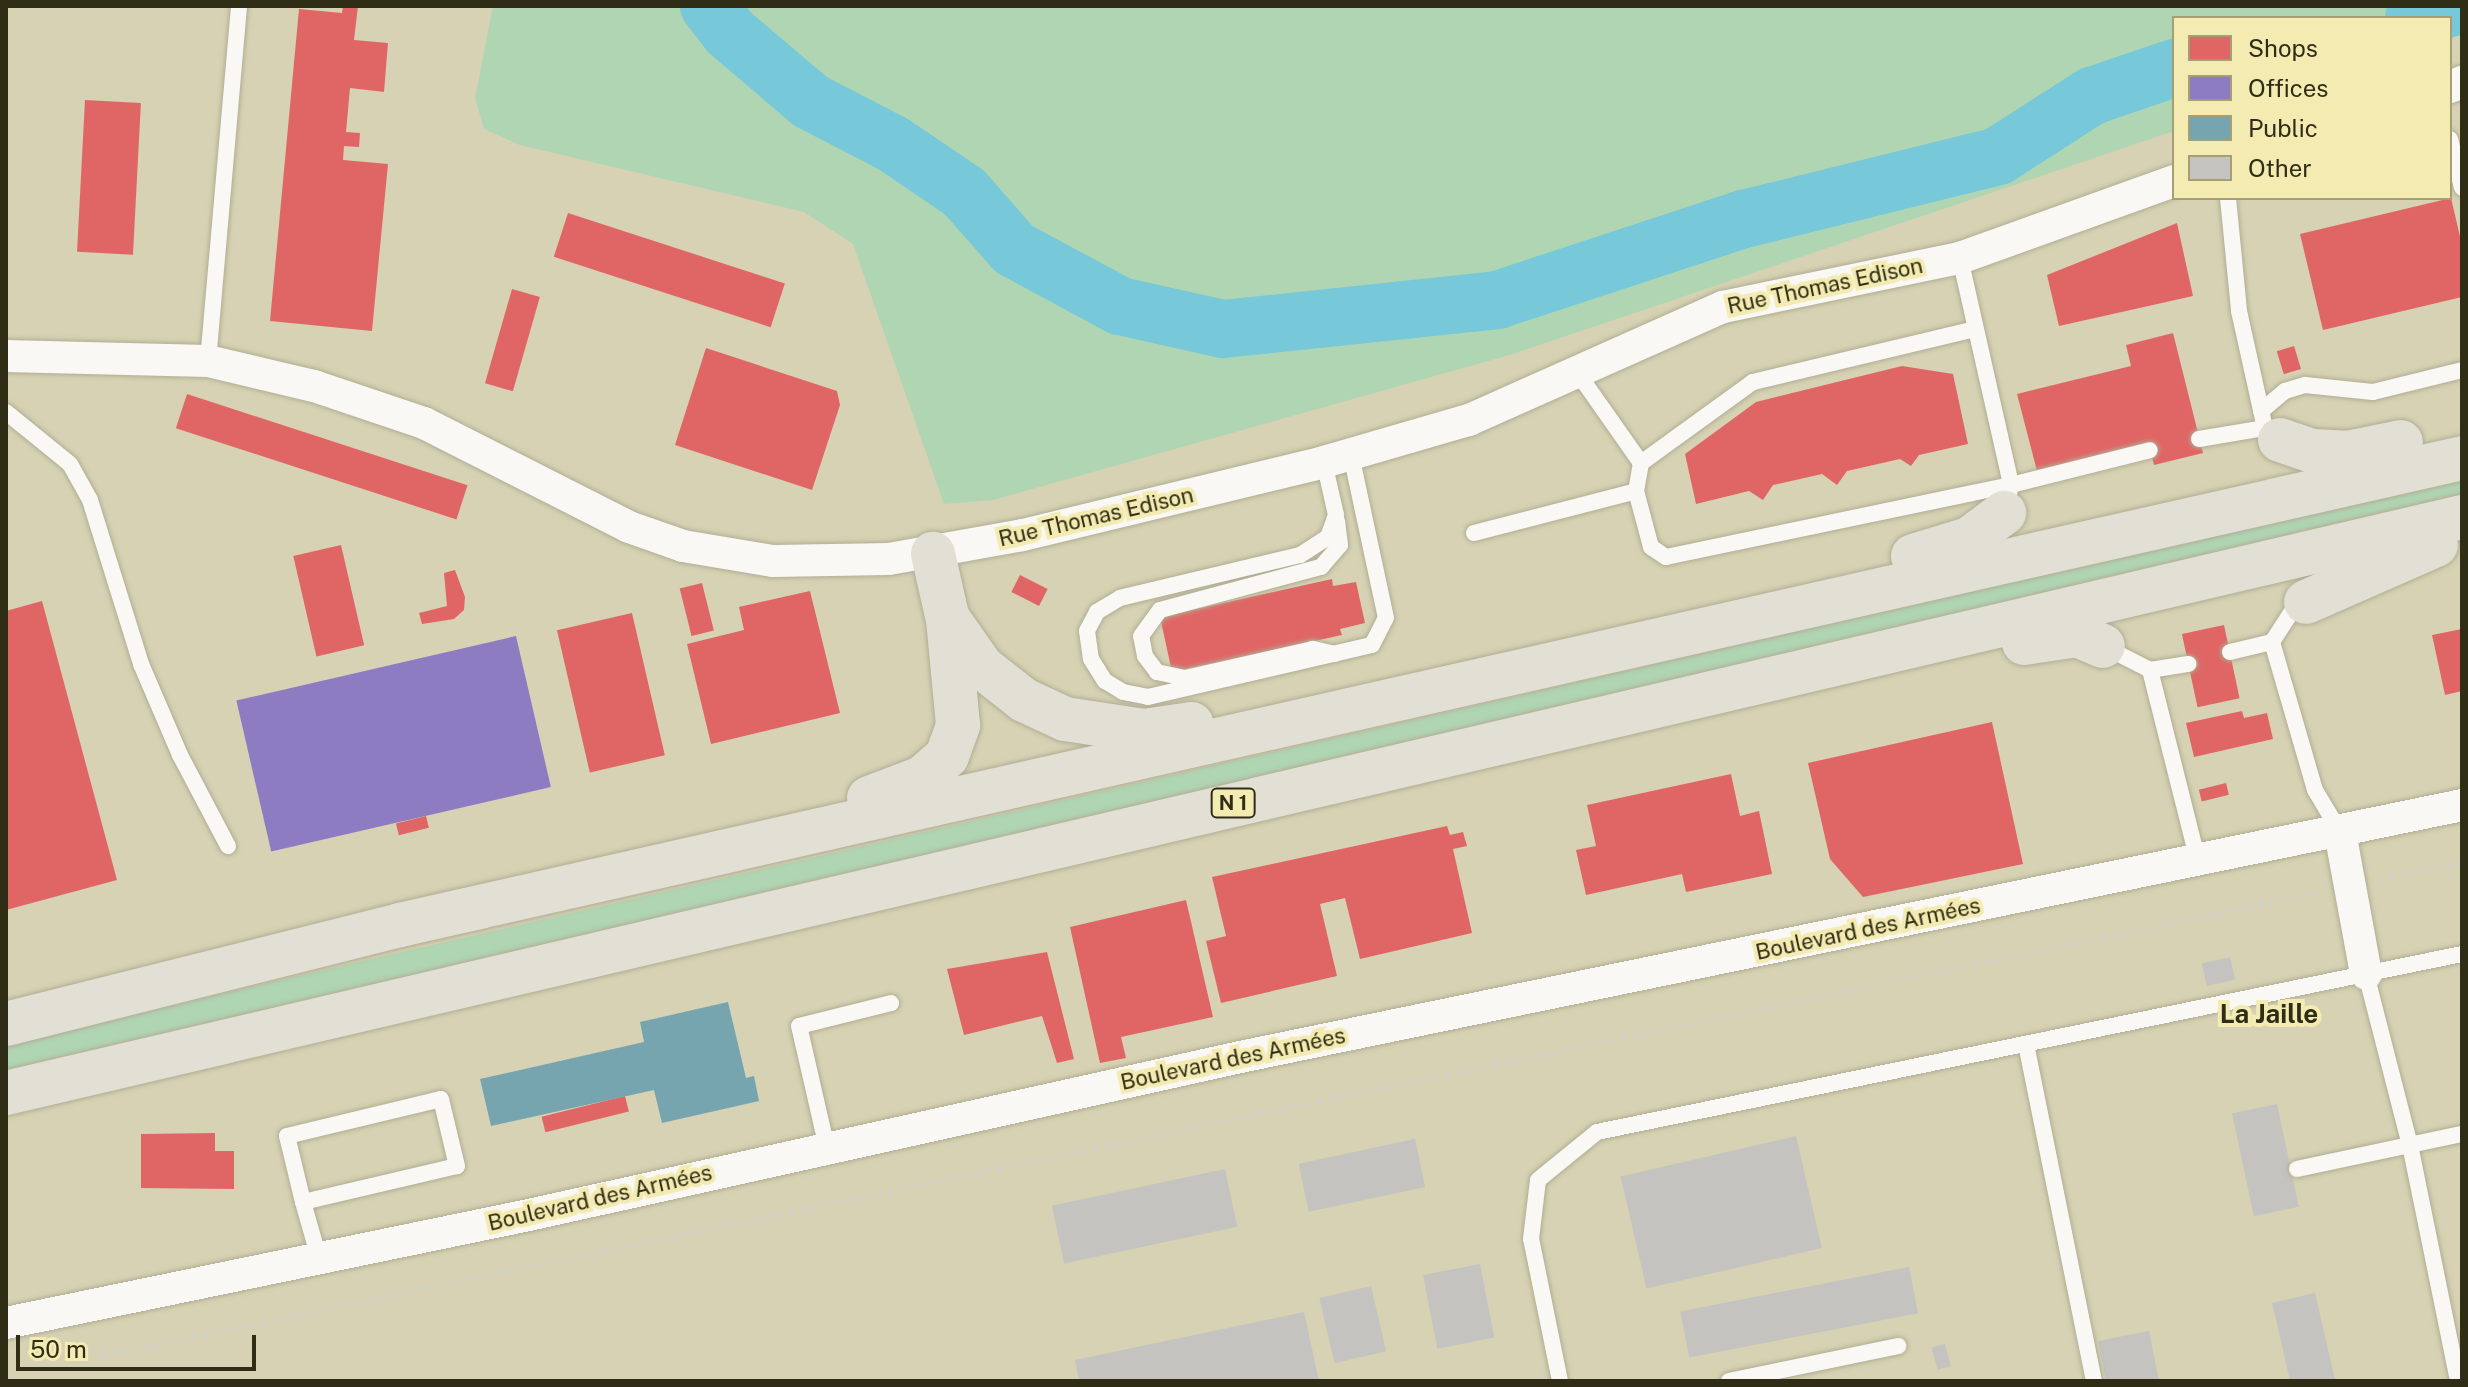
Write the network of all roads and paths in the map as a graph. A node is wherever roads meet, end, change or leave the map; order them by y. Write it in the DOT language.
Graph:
graph roads {
  1 [pos="239,6"];
  2 [pos="2452,147"];
  3 [pos="2172,182"];
  4 [pos="2462,188"];
  5 [pos="2228,200"];
  6 [pos="1960,258"];
  7 [pos="1975,329"];
  8 [pos="6,356"];
  9 [pos="208,361"];
  10 [pos="2462,370"];
  11 [pos="1577,372"];
  12 [pos="6,412"];
  13 [pos="2269,426"];
  14 [pos="2462,429"];
  15 [pos="2199,439"];
  16 [pos="2150,450"];
  17 [pos="1337,458"];
  18 [pos="2462,458"];
  19 [pos="1641,463"];
  20 [pos="1636,491"];
  21 [pos="2007,499"];
  22 [pos="1336,515"];
  23 [pos="2462,517"];
  24 [pos="1474,533"];
  25 [pos="2462,535"];
  26 [pos="933,554"];
  27 [pos="2306,602"];
  28 [pos="948,620"];
  29 [pos="2272,642"];
  30 [pos="2103,646"];
  31 [pos="1630,647"];
  32 [pos="2230,652"];
  33 [pos="1340,655"];
  34 [pos="2189,664"];
  35 [pos="2150,670"];
  36 [pos="1509,674"];
  37 [pos="1654,706"];
  38 [pos="2462,805"];
  39 [pos="2340,832"];
  40 [pos="228,846"];
  41 [pos="2198,861"];
  42 [pos="2462,862"];
  43 [pos="2350,885"];
  44 [pos="400,925"];
  45 [pos="2462,954"];
  46 [pos="2366,974"];
  47 [pos="891,1003"];
  48 [pos="6,1024"];
  49 [pos="2026,1044"];
  50 [pos="6,1093"];
  51 [pos="2462,1134"];
  52 [pos="2410,1145"];
  53 [pos="827,1148"];
  54 [pos="2297,1169"];
  55 [pos="303,1202"];
  56 [pos="319,1258"];
  57 [pos="6,1323"];
  58 [pos="64,1341"];
  59 [pos="2456,1342"];
  60 [pos="1898,1346"];
  61 [pos="1560,1381"];
  62 [pos="1729,1381"];
  63 [pos="2094,1381"];
  64 [pos="2458,1381"];
  1 -- 9 [label="lane"];
  2 -- 4 [label="lane"];
  3 -- 6 [label="street, Rue Thomas Edison"];
  5 -- 13 [label="lane"];
  6 -- 7 [label="lane"];
  6 -- 11 [label="street, Rue Thomas Edison"];
  7 -- 19 [label="lane"];
  7 -- 21 [label="lane"];
  8 -- 9 [label="street, Rue Thomas Edison"];
  9 -- 26 [label="street, Rue Thomas Edison"];
  10 -- 13 [label="lane"];
  11 -- 17 [label="street, Rue Thomas Edison"];
  11 -- 19 [label="lane"];
  12 -- 40 [label="lane"];
  13 -- 14 [label="highway"];
  13 -- 15 [label="lane"];
  16 -- 21 [label="lane"];
  17 -- 22 [label="lane"];
  17 -- 26 [label="street, Rue Thomas Edison"];
  17 -- 33 [label="lane"];
  18 -- 31 [label="highway"];
  19 -- 20 [label="lane"];
  20 -- 21 [label="lane"];
  20 -- 24 [label="lane"];
  21 -- 31 [label="highway"];
  22 -- 33 [label="lane"];
  22 -- 33 [label="lane"];
  23 -- 37 [label="highway, N 1"];
  25 -- 27 [label="highway"];
  26 -- 28 [label="highway"];
  27 -- 29 [label="lane"];
  28 -- 36 [label="highway"];
  28 -- 44 [label="highway"];
  29 -- 32 [label="lane"];
  29 -- 39 [label="lane"];
  30 -- 35 [label="lane"];
  30 -- 37 [label="highway"];
  31 -- 36 [label="highway"];
  34 -- 35 [label="lane"];
  35 -- 41 [label="lane"];
  36 -- 44 [label="highway"];
  37 -- 50 [label="highway, N 1"];
  38 -- 39 [label="street, Boulevard des Armées"];
  39 -- 41 [label="street, Boulevard des Armées"];
  39 -- 43 [label="street"];
  41 -- 53 [label="street, Boulevard des Armées"];
  42 -- 43 [label="path"];
  43 -- 46 [label="street"];
  43 -- 58 [label="path"];
  44 -- 48 [label="highway"];
  45 -- 46 [label="lane"];
  46 -- 49 [label="lane"];
  46 -- 52 [label="lane"];
  47 -- 53 [label="lane"];
  49 -- 61 [label="lane"];
  49 -- 63 [label="lane"];
  51 -- 52 [label="lane"];
  52 -- 54 [label="lane"];
  52 -- 59 [label="lane"];
  53 -- 56 [label="street, Boulevard des Armées"];
  55 -- 55 [label="lane"];
  55 -- 56 [label="lane"];
  56 -- 57 [label="street, Boulevard des Armées"];
  59 -- 64 [label="lane"];
  60 -- 62 [label="lane"];
}
